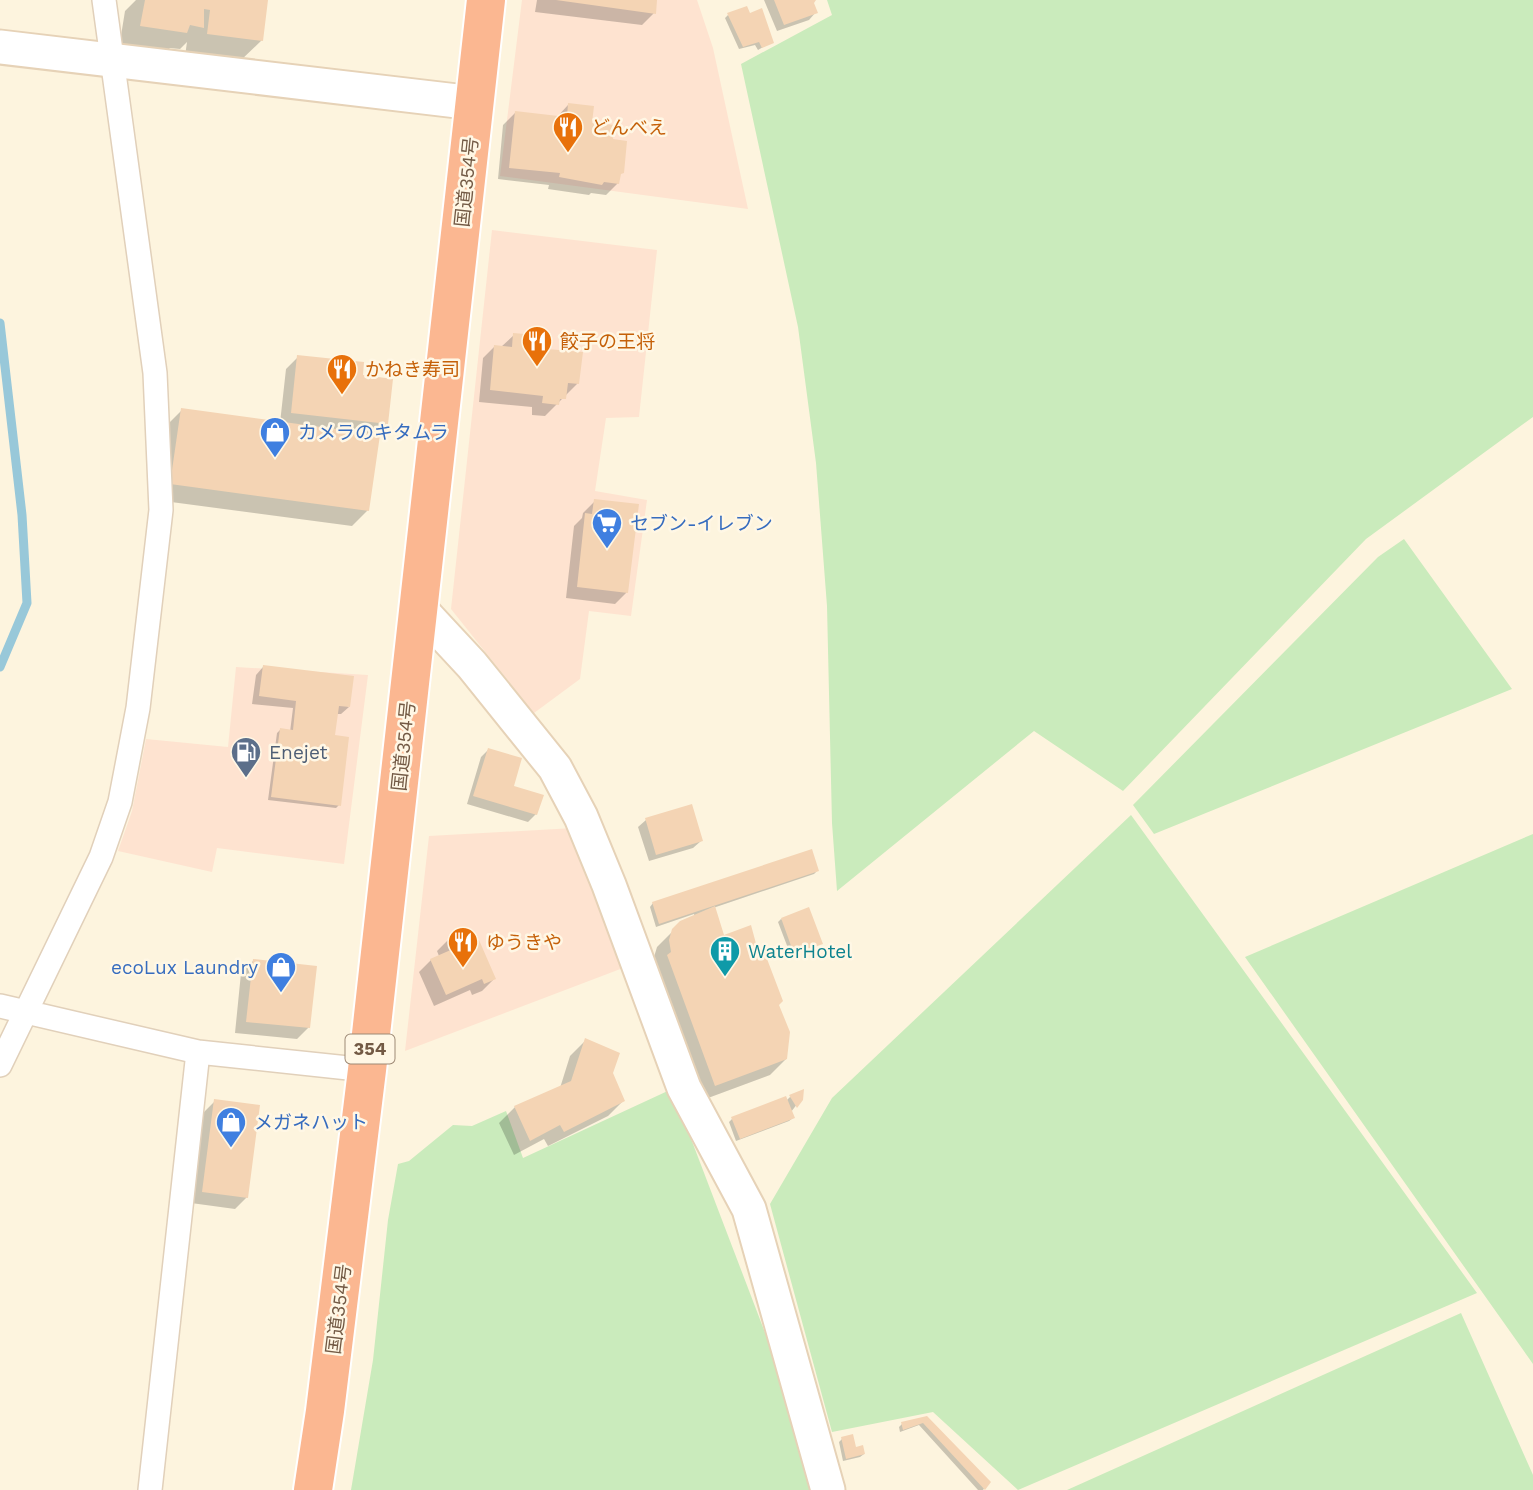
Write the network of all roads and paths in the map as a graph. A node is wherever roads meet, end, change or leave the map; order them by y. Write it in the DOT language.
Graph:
graph roads {
  1 [pos="104,0"];
  2 [pos="486,0"];
  3 [pos="0,47"];
  4 [pos="112,60"];
  5 [pos="474,103"];
  6 [pos="419,608"];
  7 [pos="0,1006"];
  8 [pos="25,1012"];
  9 [pos="198,1052"];
  10 [pos="0,1065"];
  11 [pos="368,1070"];
  12 [pos="150,1490"];
  13 [pos="313,1490"];
  14 [pos="828,1490"];
  1 -- 4 [label="street"];
  2 -- 5 [label="highway, 国道354号 / 354"];
  3 -- 4 [label="street"];
  4 -- 5 [label="street"];
  4 -- 8 [label="street"];
  5 -- 6 [label="highway, 国道354号 / 354"];
  6 -- 11 [label="highway, 国道354号 / 354"];
  6 -- 14 [label="street"];
  7 -- 8 [label="street"];
  8 -- 9 [label="street"];
  8 -- 10 [label="street"];
  9 -- 11 [label="street"];
  9 -- 12 [label="street"];
  11 -- 13 [label="highway, 国道354号 / 354"];
}
